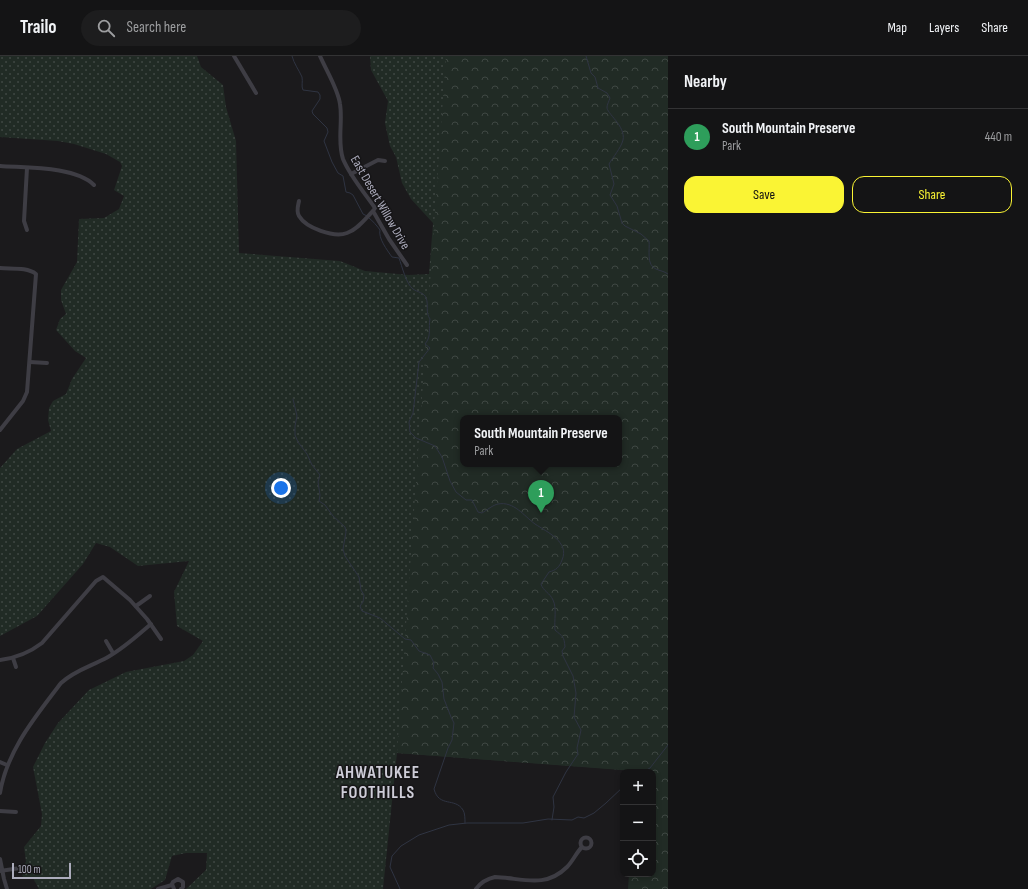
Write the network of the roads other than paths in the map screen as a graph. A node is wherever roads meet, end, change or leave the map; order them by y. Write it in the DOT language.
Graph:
graph roads {
  1 [pos="234,56"];
  2 [pos="320,56"];
  3 [pos="256,93"];
  4 [pos="385,161"];
  5 [pos="0,166"];
  6 [pos="27,168"];
  7 [pos="351,174"];
  8 [pos="94,185"];
  9 [pos="299,200"];
  10 [pos="373,211"];
  11 [pos="27,230"];
  12 [pos="407,265"];
  13 [pos="0,268"];
  14 [pos="30,362"];
  15 [pos="47,363"];
  16 [pos="0,430"];
  17 [pos="150,596"];
  18 [pos="136,606"];
  19 [pos="151,624"];
  20 [pos="161,639"];
  21 [pos="106,641"];
  22 [pos="114,653"];
  23 [pos="13,658"];
  24 [pos="0,660"];
  25 [pos="16,667"];
  26 [pos="0,762"];
  27 [pos="7,765"];
  28 [pos="0,793"];
  29 [pos="0,810"];
  30 [pos="16,812"];
  31 [pos="582,847"];
  32 [pos="0,859"];
  33 [pos="20,868"];
  34 [pos="1,871"];
  35 [pos="173,887"];
  36 [pos="7,889"];
  37 [pos="158,889"];
  38 [pos="181,889"];
  39 [pos="476,889"];
  1 -- 3 [label="street"];
  2 -- 7 [label="street, East Desert Willow Drive"];
  4 -- 7 [label="street"];
  5 -- 6 [label="street"];
  6 -- 8 [label="street"];
  6 -- 11 [label="street"];
  7 -- 10 [label="street, East Desert Willow Drive"];
  9 -- 10 [label="street"];
  10 -- 12 [label="street, East Desert Willow Drive"];
  13 -- 14 [label="street"];
  14 -- 15 [label="street"];
  14 -- 16 [label="street"];
  17 -- 18 [label="street"];
  18 -- 19 [label="street"];
  18 -- 23 [label="street"];
  19 -- 20 [label="street"];
  19 -- 22 [label="street"];
  21 -- 22 [label="street"];
  22 -- 27 [label="street"];
  23 -- 24 [label="street"];
  23 -- 25 [label="street"];
  26 -- 27 [label="street"];
  27 -- 28 [label="street"];
  29 -- 30 [label="street"];
  31 -- 39 [label="street"];
  32 -- 34 [label="street"];
  33 -- 34 [label="street"];
  34 -- 36 [label="street"];
  35 -- 37 [label="street"];
  35 -- 38 [label="street"];
}
